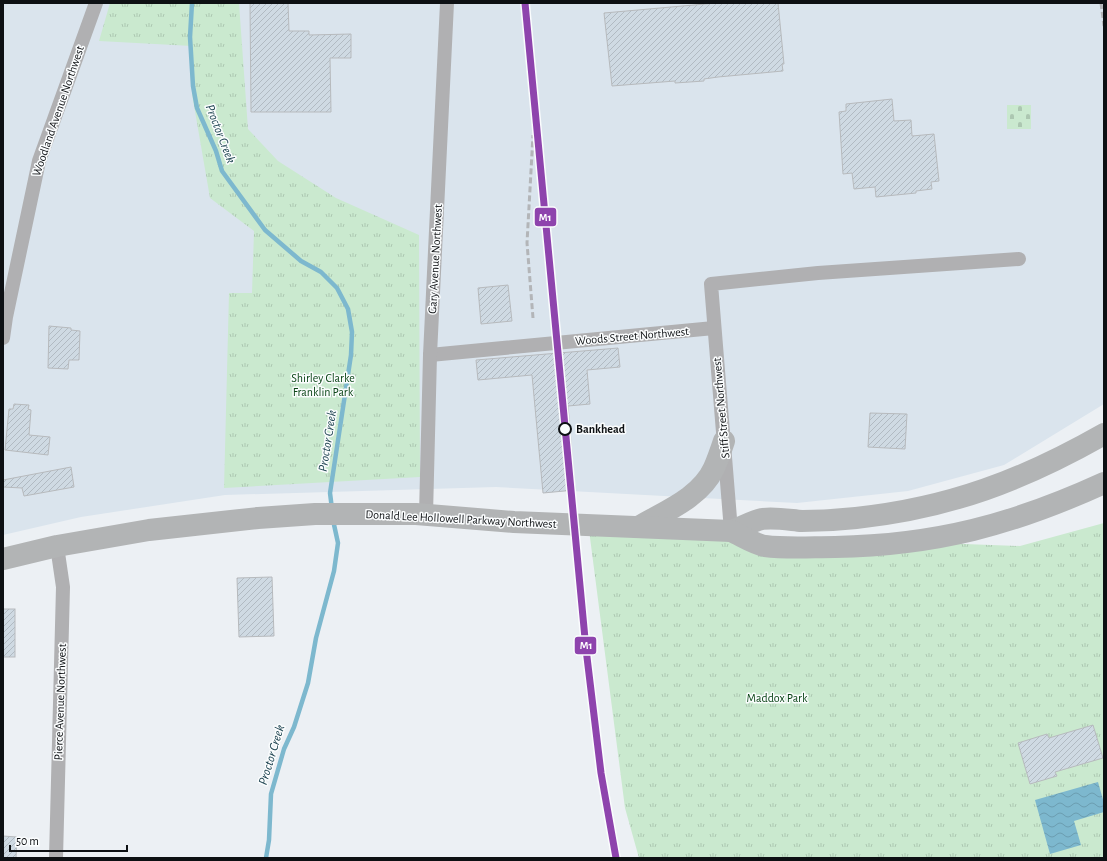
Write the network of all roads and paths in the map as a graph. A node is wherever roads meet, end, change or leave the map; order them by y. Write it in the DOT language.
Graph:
graph roads {
  1 [pos="96,3"];
  2 [pos="447,3"];
  3 [pos="1019,259"];
  4 [pos="714,328"];
  5 [pos="3,338"];
  6 [pos="430,355"];
  7 [pos="1104,434"];
  8 [pos="724,441"];
  9 [pos="1104,483"];
  10 [pos="426,515"];
  11 [pos="640,526"];
  12 [pos="731,531"];
  13 [pos="57,546"];
  14 [pos="3,559"];
  15 [pos="56,858"];
  1 -- 5 [label="street, Woodland Avenue Northwest"];
  2 -- 6 [label="street, Gary Avenue Northwest"];
  3 -- 4 [label="street, Stiff Street Northwest"];
  4 -- 6 [label="street, Woods Street Northwest"];
  4 -- 8 [label="street, Stiff Street Northwest"];
  6 -- 10 [label="street, Gary Avenue Northwest"];
  7 -- 12 [label="main road, Donald Lee Hollowell Parkway Northwest"];
  8 -- 11 [label="main road"];
  8 -- 12 [label="street, Stiff Street Northwest"];
  9 -- 12 [label="main road, Donald Lee Hollowell Parkway Northwest"];
  10 -- 11 [label="main road, Donald Lee Hollowell Parkway Northwest"];
  10 -- 13 [label="main road, Donald Lee Hollowell Parkway Northwest"];
  11 -- 12 [label="main road, Donald Lee Hollowell Parkway Northwest"];
  13 -- 14 [label="main road, Donald Lee Hollowell Parkway Northwest"];
  13 -- 15 [label="street, Pierce Avenue Northwest"];
}
